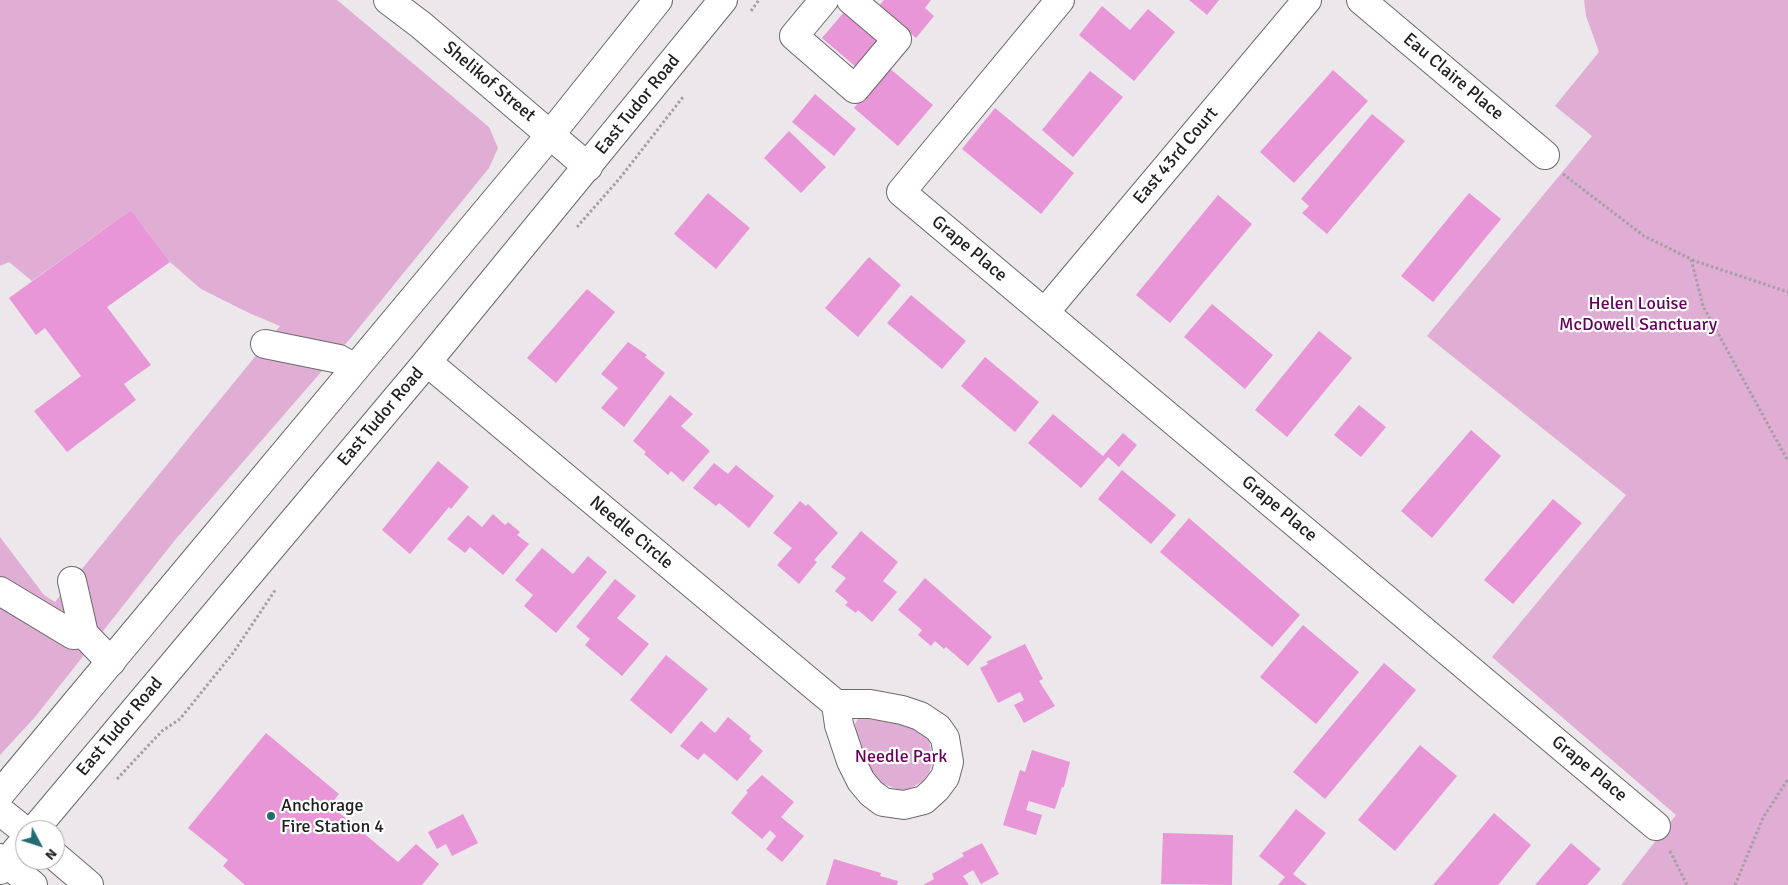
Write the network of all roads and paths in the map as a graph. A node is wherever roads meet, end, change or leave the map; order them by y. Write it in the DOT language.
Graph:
graph roads {
  1 [pos="388,0"];
  2 [pos="658,0"];
  3 [pos="723,0"];
  4 [pos="824,0"];
  5 [pos="852,0"];
  6 [pos="1060,0"];
  7 [pos="1308,0"];
  8 [pos="1361,0"];
  9 [pos="550,135"];
  10 [pos="1545,155"];
  11 [pos="588,167"];
  12 [pos="1691,259"];
  13 [pos="1788,292"];
  14 [pos="1045,312"];
  15 [pos="266,344"];
  16 [pos="427,362"];
  17 [pos="355,368"];
  18 [pos="1788,461"];
  19 [pos="72,581"];
  20 [pos="280,583"];
  21 [pos="0,591"];
  22 [pos="84,634"];
  23 [pos="111,662"];
  24 [pos="836,704"];
  25 [pos="1788,779"];
  26 [pos="110,786"];
  27 [pos="0,794"];
  28 [pos="0,810"];
  29 [pos="42,820"];
  30 [pos="15,823"];
  31 [pos="1656,826"];
  32 [pos="15,850"];
  33 [pos="2,864"];
  34 [pos="65,864"];
  35 [pos="34,885"];
  36 [pos="90,885"];
  37 [pos="1687,885"];
  38 [pos="1735,885"];
  1 -- 9 [label="street, Shelikof Street"];
  2 -- 9 [label="street"];
  3 -- 11 [label="street, East Tudor Road"];
  4 -- 5 [label="street"];
  6 -- 14 [label="street, Grape Place"];
  7 -- 14 [label="street, East 43rd Court"];
  8 -- 10 [label="street, Eau Claire Place"];
  9 -- 11 [label="street, Shelikof Street"];
  9 -- 17 [label="street"];
  10 -- 12 [label="path"];
  11 -- 16 [label="street, East Tudor Road"];
  12 -- 13 [label="path"];
  12 -- 18 [label="path"];
  14 -- 31 [label="street, Grape Place"];
  15 -- 17 [label="street"];
  16 -- 24 [label="street, Needle Circle"];
  16 -- 29 [label="street, East Tudor Road"];
  17 -- 23 [label="street"];
  19 -- 22 [label="street"];
  20 -- 26 [label="path"];
  21 -- 22 [label="street"];
  22 -- 23 [label="street"];
  23 -- 27 [label="street"];
  24 -- 24 [label="street"];
  25 -- 38 [label="path"];
  28 -- 30 [label="street"];
  31 -- 37 [label="path"];
  32 -- 33 [label="street"];
  33 -- 35 [label="street"];
  34 -- 36 [label="street"];
}
